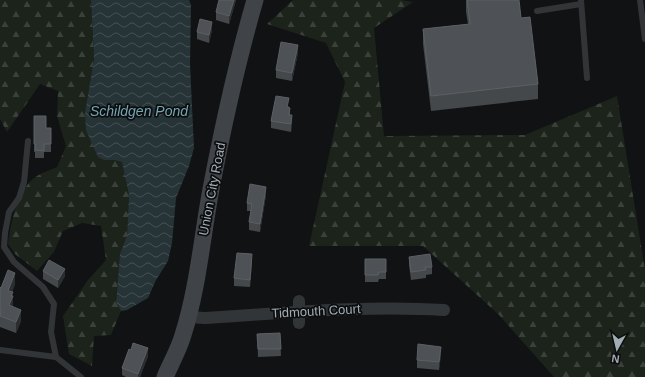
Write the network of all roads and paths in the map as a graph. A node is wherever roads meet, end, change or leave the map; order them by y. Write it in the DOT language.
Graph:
graph roads {
  1 [pos="255,0"];
  2 [pos="640,0"];
  3 [pos="581,2"];
  4 [pos="537,11"];
  5 [pos="645,39"];
  6 [pos="587,78"];
  7 [pos="28,142"];
  8 [pos="444,310"];
  9 [pos="188,316"];
  10 [pos="0,350"];
  11 [pos="56,357"];
  12 [pos="81,377"];
  13 [pos="165,377"];
  1 -- 9 [label="main road, Union City Road"];
  2 -- 5 [label="lane"];
  3 -- 4 [label="lane"];
  3 -- 6 [label="lane"];
  7 -- 11 [label="lane"];
  8 -- 9 [label="street, Tidmouth Court"];
  9 -- 13 [label="main road, Union City Road"];
  10 -- 11 [label="lane"];
  11 -- 12 [label="lane"];
}
